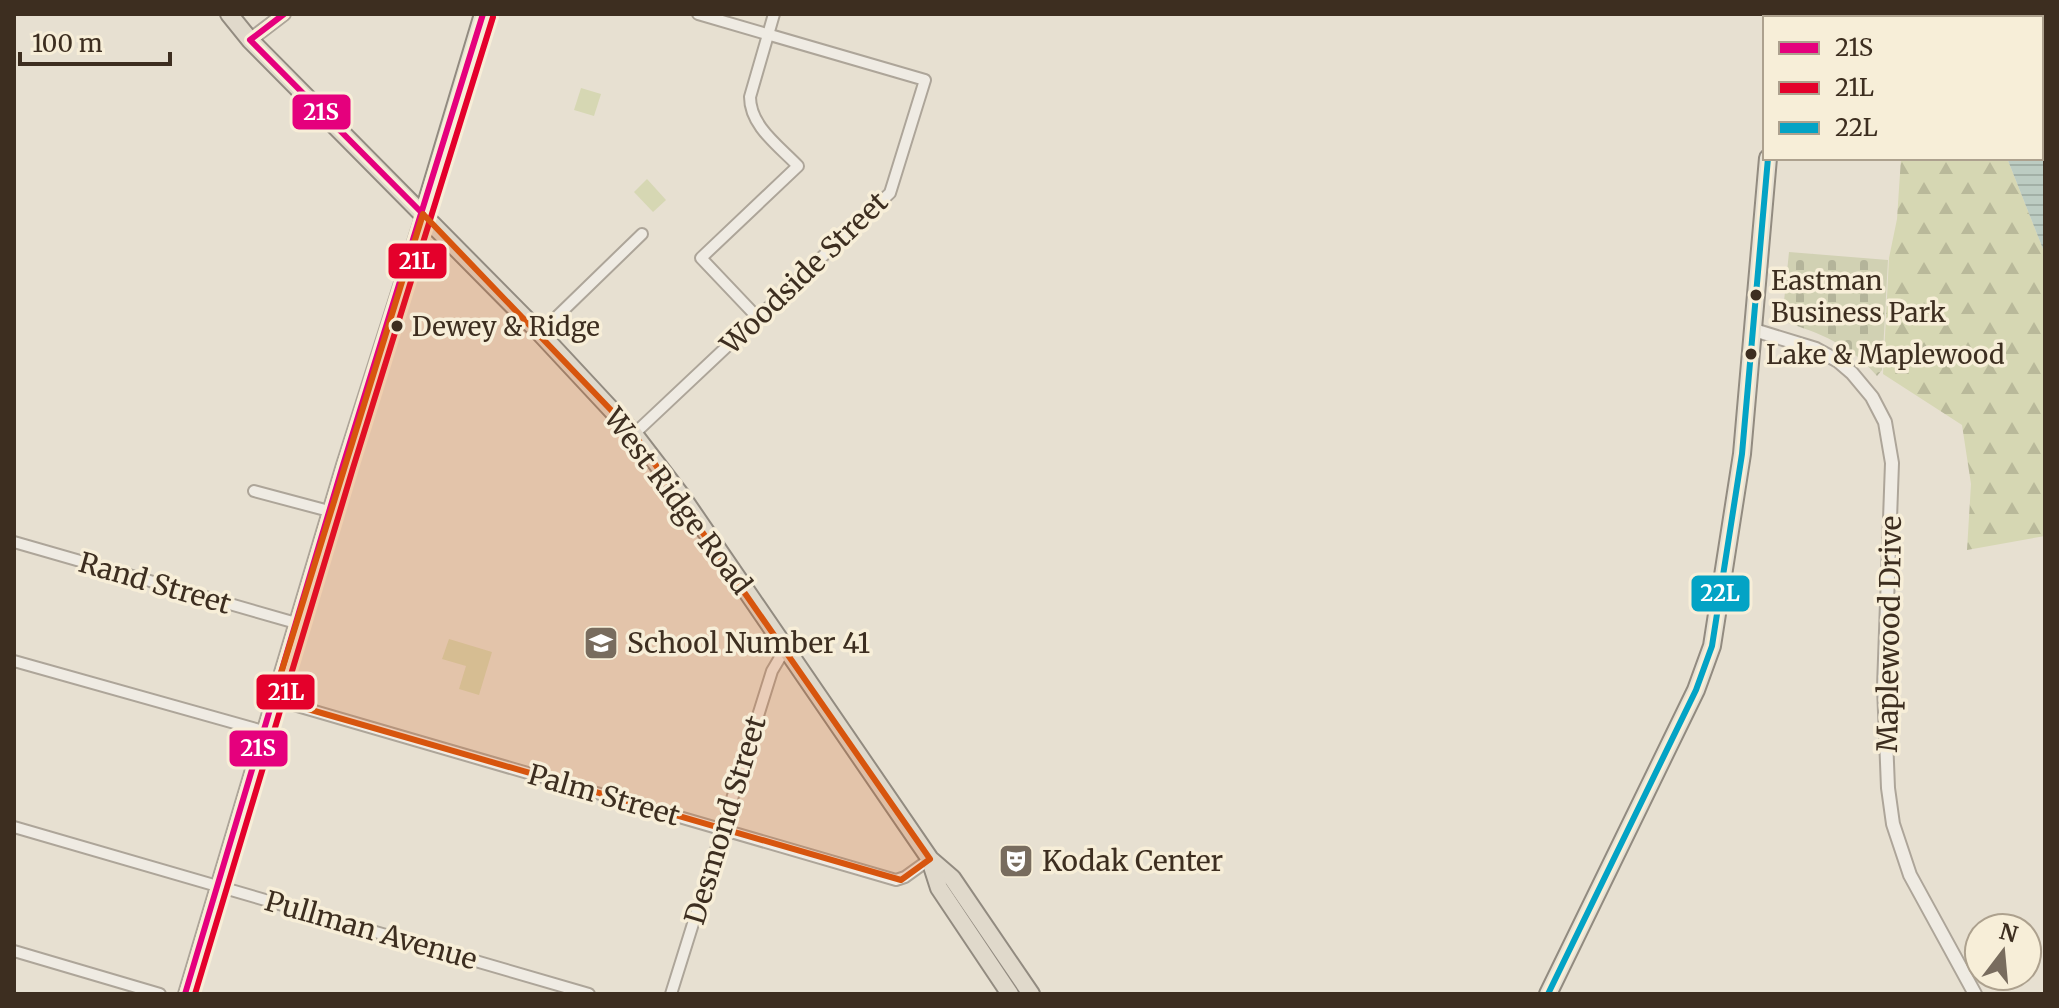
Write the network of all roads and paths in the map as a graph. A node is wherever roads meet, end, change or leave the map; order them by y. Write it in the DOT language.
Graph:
graph roads {
  1 [pos="215,14"];
  2 [pos="229,14"];
  3 [pos="284,14"];
  4 [pos="483,14"];
  5 [pos="698,14"];
  6 [pos="774,14"];
  7 [pos="768,35"];
  8 [pos="250,40"];
  9 [pos="1768,160"];
  10 [pos="423,214"];
  11 [pos="642,234"];
  12 [pos="758,318"];
  13 [pos="1754,330"];
  14 [pos="540,333"];
  15 [pos="634,434"];
  16 [pos="254,491"];
  17 [pos="330,509"];
  18 [pos="14,542"];
  19 [pos="296,623"];
  20 [pos="785,649"];
  21 [pos="14,661"];
  22 [pos="273,699"];
  23 [pos="263,731"];
  24 [pos="14,827"];
  25 [pos="721,830"];
  26 [pos="930,859"];
  27 [pos="217,886"];
  28 [pos="14,951"];
  29 [pos="160,994"];
  30 [pos="185,994"];
  31 [pos="589,994"];
  32 [pos="671,994"];
  33 [pos="1010,994"];
  34 [pos="1031,994"];
  35 [pos="1548,994"];
  36 [pos="1975,994"];
  1 -- 8 [label="highway, West Ridge Road"];
  2 -- 8 [label="highway, West Ridge Road"];
  3 -- 8 [label="street"];
  4 -- 10 [label="main road"];
  5 -- 7 [label="street"];
  6 -- 7 [label="street"];
  7 -- 12 [label="street"];
  7 -- 12 [label="street, Woodside Street"];
  8 -- 10 [label="highway, West Ridge Road"];
  9 -- 13 [label="main road"];
  10 -- 14 [label="highway, West Ridge Road"];
  10 -- 17 [label="street"];
  11 -- 14 [label="street"];
  12 -- 15 [label="street, Woodside Street"];
  13 -- 35 [label="main road"];
  13 -- 36 [label="street, Maplewood Drive"];
  14 -- 15 [label="highway, West Ridge Road"];
  15 -- 20 [label="highway, West Ridge Road"];
  16 -- 17 [label="street"];
  17 -- 19 [label="street"];
  18 -- 19 [label="street, Rand Street"];
  19 -- 22 [label="street"];
  20 -- 25 [label="street, Desmond Street"];
  20 -- 26 [label="highway, West Ridge Road"];
  21 -- 23 [label="street"];
  22 -- 23 [label="street"];
  22 -- 25 [label="street, Palm Street"];
  23 -- 27 [label="street"];
  24 -- 27 [label="street, Pullman Avenue"];
  25 -- 26 [label="street, Palm Street"];
  25 -- 32 [label="street, Desmond Street"];
  26 -- 33 [label="highway, West Ridge Road"];
  26 -- 34 [label="highway, West Ridge Road"];
  27 -- 30 [label="street"];
  27 -- 31 [label="street, Pullman Avenue"];
  28 -- 29 [label="street"];
}
